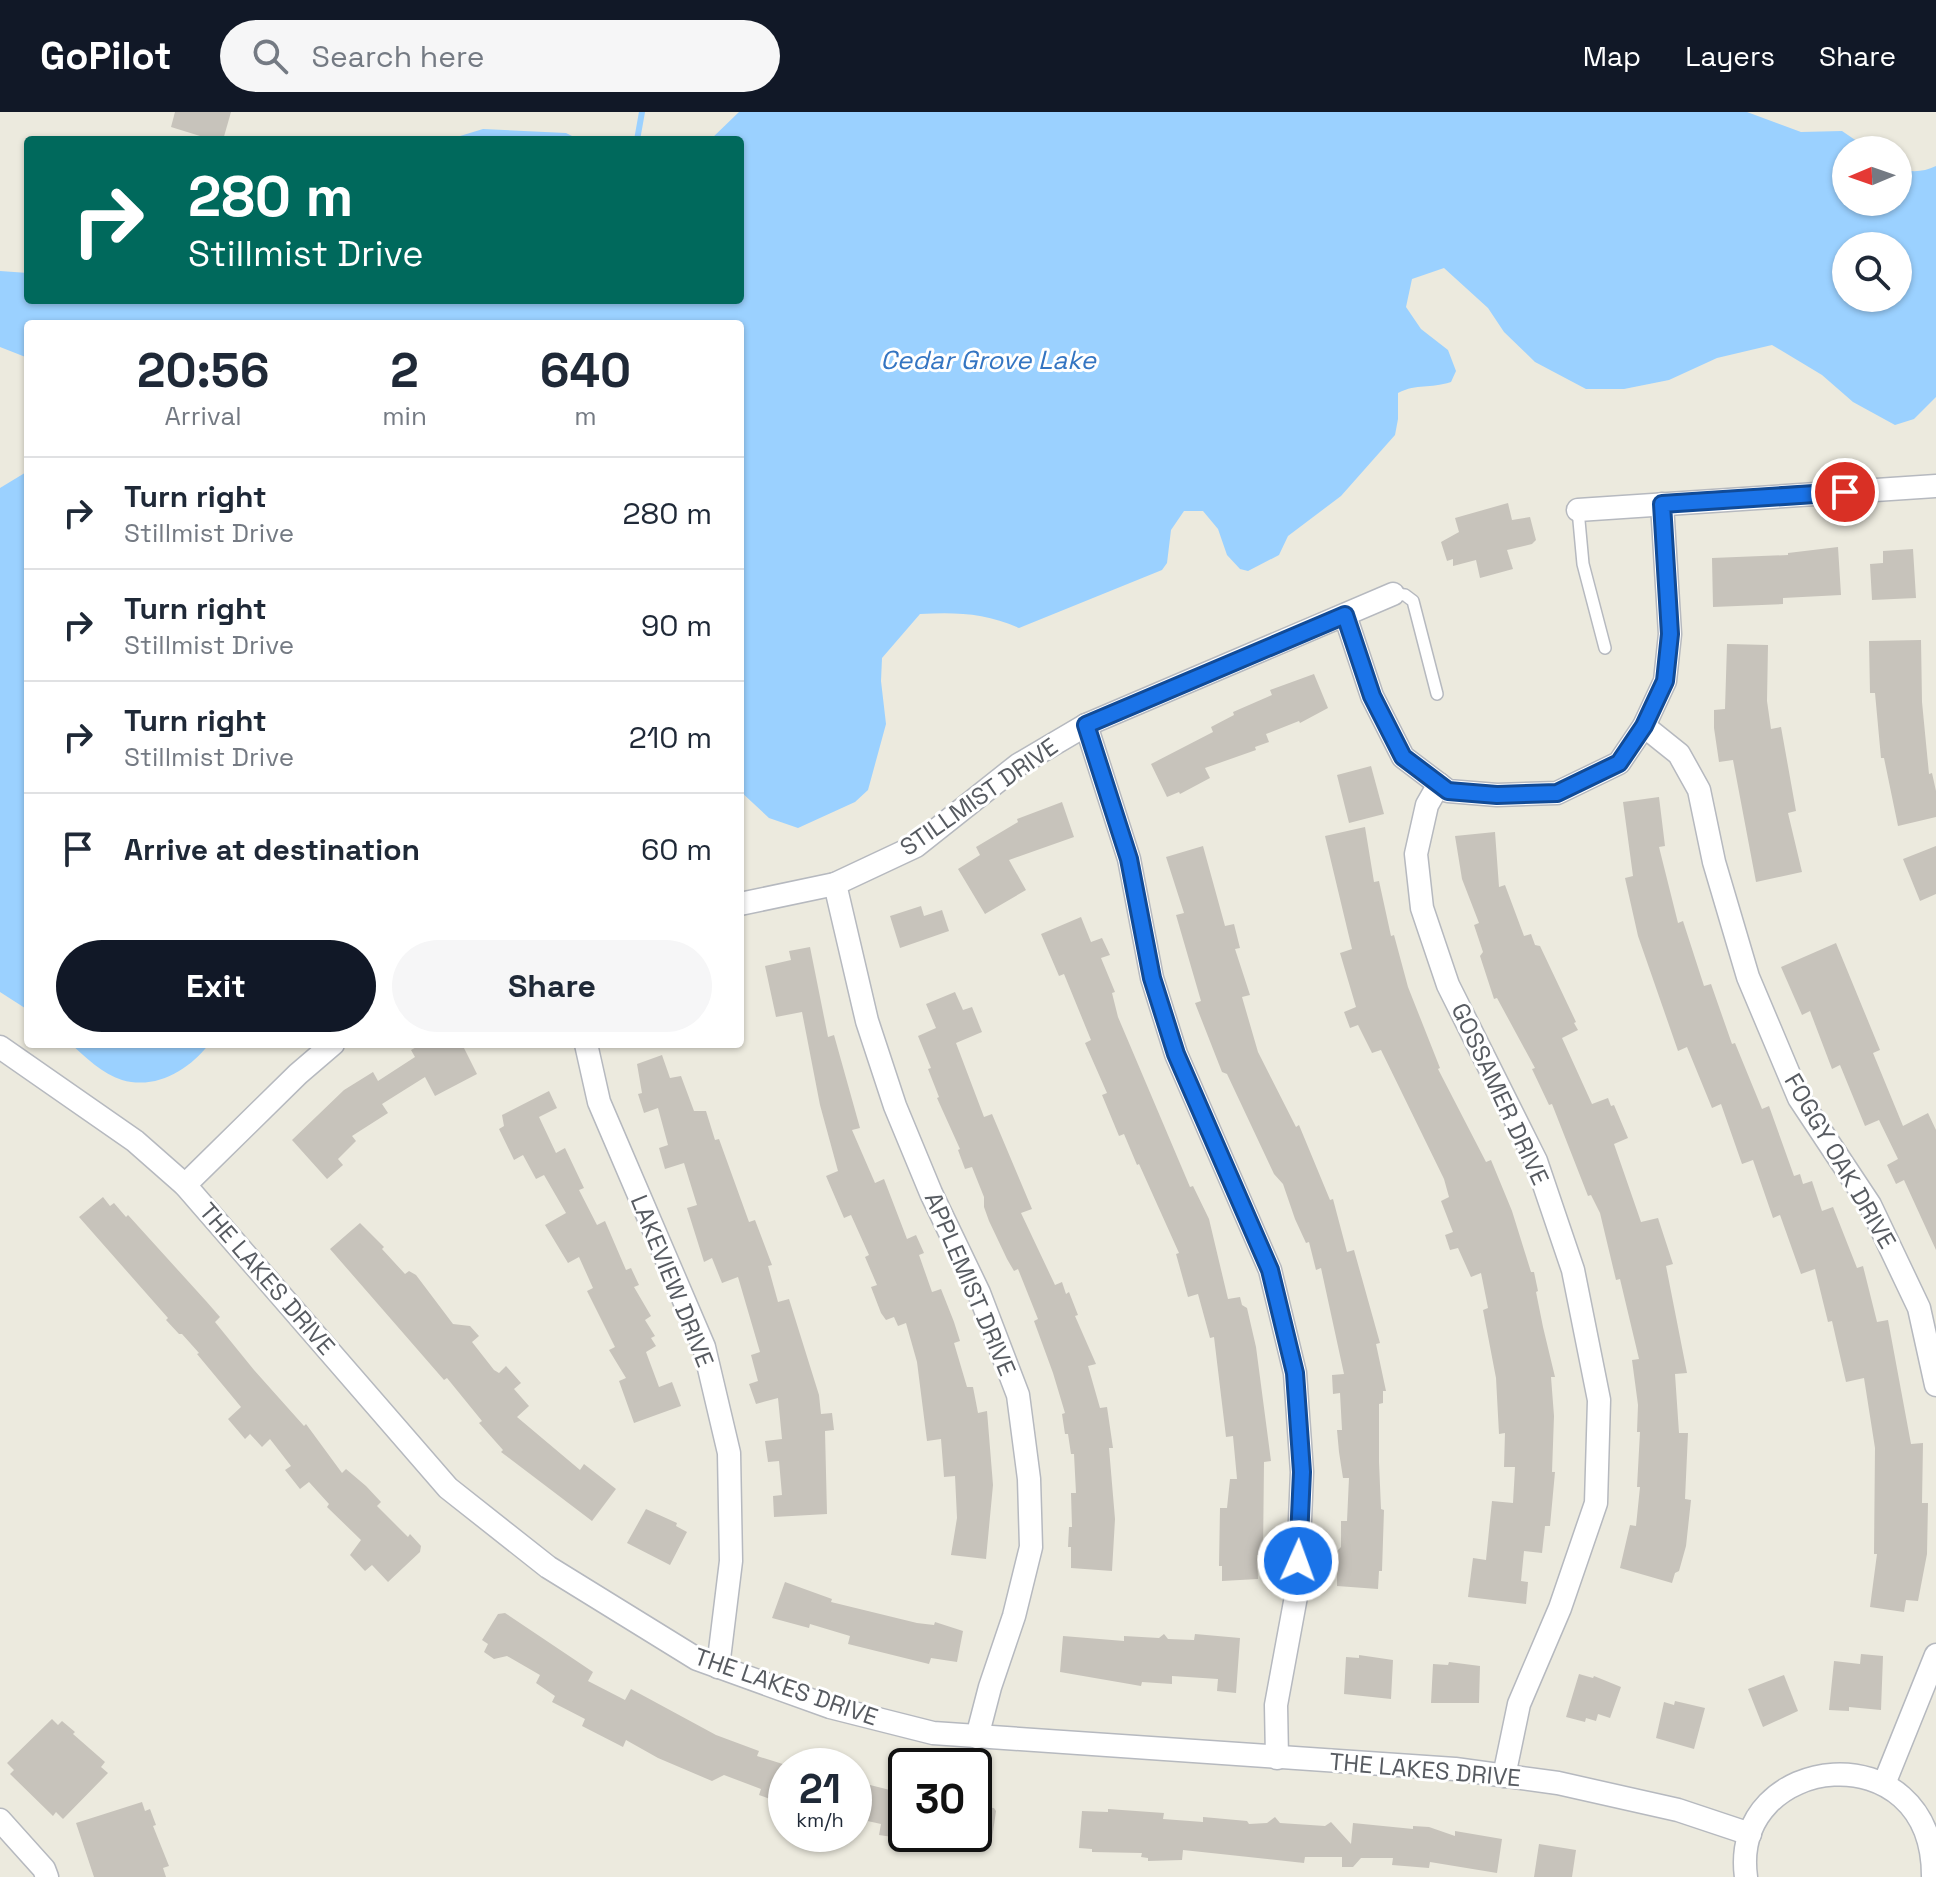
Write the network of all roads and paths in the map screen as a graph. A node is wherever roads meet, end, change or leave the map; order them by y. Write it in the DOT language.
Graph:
graph roads {
  1 [pos="1936,486"];
  2 [pos="1662,504"];
  3 [pos="1578,510"];
  4 [pos="1393,594"];
  5 [pos="1345,615"];
  6 [pos="1605,648"];
  7 [pos="1437,694"];
  8 [pos="1086,725"];
  9 [pos="1644,726"];
  10 [pos="1439,784"];
  11 [pos="835,884"];
  12 [pos="744,903"];
  13 [pos="0,1047"];
  14 [pos="328,1048"];
  15 [pos="587,1048"];
  16 [pos="185,1185"];
  17 [pos="1936,1385"];
  18 [pos="1936,1655"];
  19 [pos="718,1667"];
  20 [pos="977,1737"];
  21 [pos="1277,1758"];
  22 [pos="1504,1776"];
  23 [pos="1884,1784"];
  24 [pos="0,1820"];
  25 [pos="1750,1834"];
  26 [pos="47,1877"];
  27 [pos="1746,1877"];
  28 [pos="1933,1877"];
  1 -- 2 [label="street"];
  2 -- 3 [label="street"];
  2 -- 9 [label="street"];
  3 -- 6 [label="lane"];
  4 -- 5 [label="street, STILLMIST DRIVE"];
  4 -- 7 [label="lane"];
  5 -- 8 [label="street, STILLMIST DRIVE"];
  5 -- 10 [label="street"];
  8 -- 11 [label="street, STILLMIST DRIVE"];
  8 -- 21 [label="street"];
  9 -- 10 [label="street"];
  9 -- 17 [label="street, FOGGY OAK DRIVE"];
  10 -- 22 [label="street, GOSSAMER DRIVE"];
  11 -- 12 [label="street, STILLMIST DRIVE"];
  11 -- 20 [label="street, APPLEMIST DRIVE"];
  13 -- 16 [label="street, THE LAKES DRIVE"];
  14 -- 16 [label="street"];
  15 -- 19 [label="street, LAKEVIEW DRIVE"];
  16 -- 19 [label="street, THE LAKES DRIVE"];
  18 -- 23 [label="street"];
  19 -- 20 [label="street, THE LAKES DRIVE"];
  20 -- 21 [label="street, THE LAKES DRIVE"];
  21 -- 22 [label="street, THE LAKES DRIVE"];
  22 -- 25 [label="street, THE LAKES DRIVE"];
  23 -- 25 [label="street"];
  23 -- 28 [label="street"];
  24 -- 26 [label="street"];
  25 -- 27 [label="street"];
}
